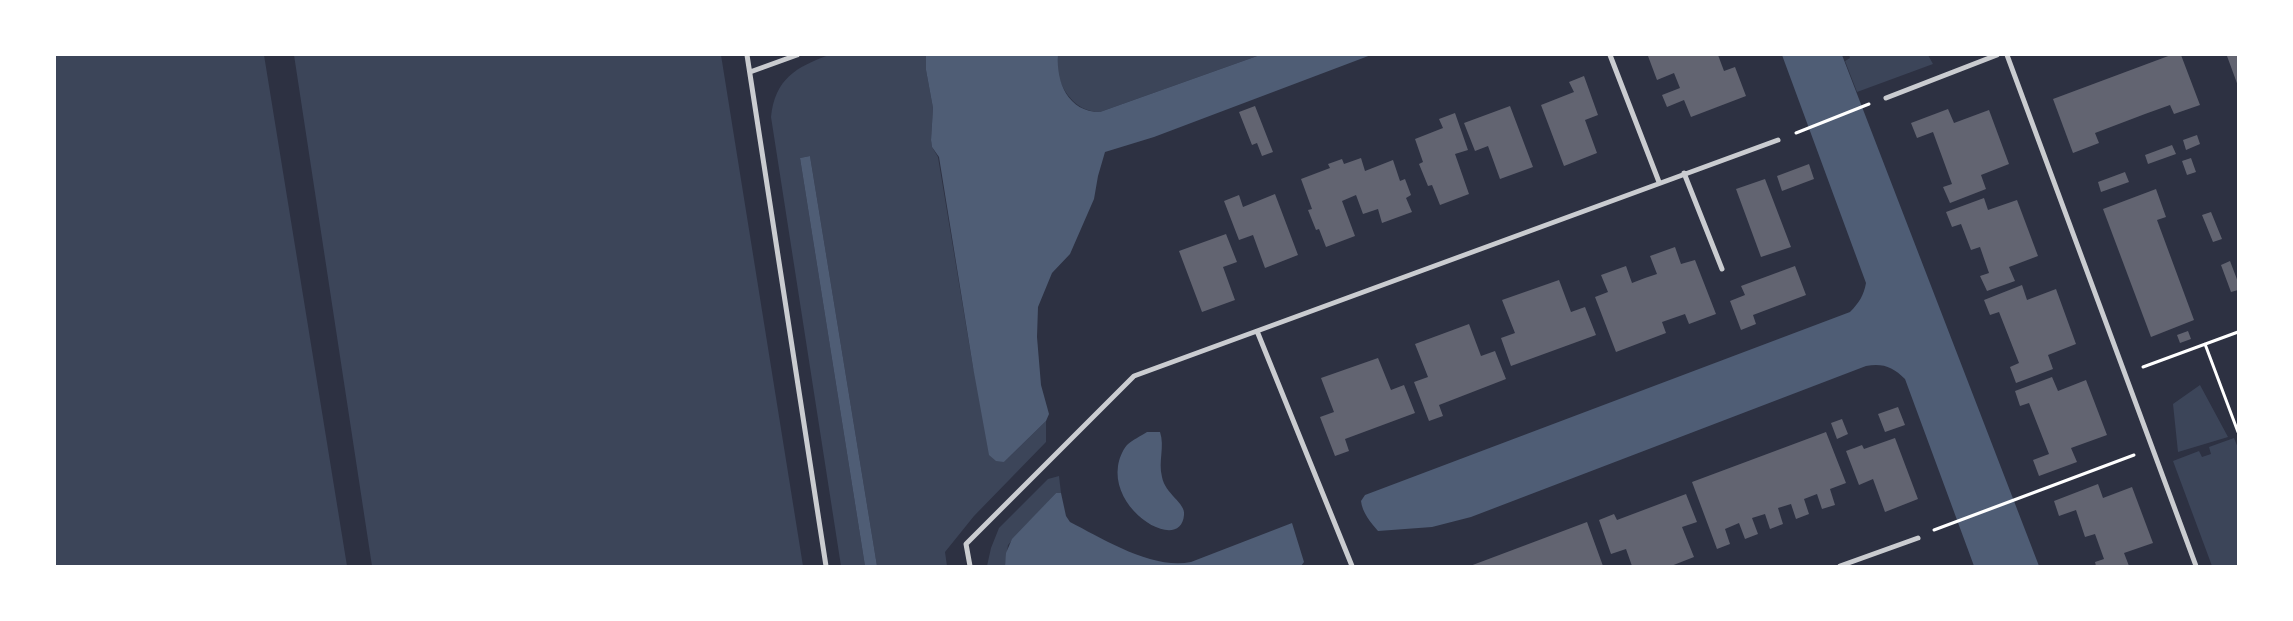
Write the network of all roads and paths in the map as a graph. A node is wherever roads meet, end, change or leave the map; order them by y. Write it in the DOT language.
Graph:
graph roads {
  1 [pos="747,55"];
  2 [pos="797,55"];
  3 [pos="1610,55"];
  4 [pos="1997,55"];
  5 [pos="2006,55"];
  6 [pos="750,72"];
  7 [pos="1886,98"];
  8 [pos="1778,140"];
  9 [pos="1684,173"];
  10 [pos="1660,182"];
  11 [pos="1722,269"];
  12 [pos="1256,331"];
  13 [pos="2238,332"];
  14 [pos="2205,344"];
  15 [pos="2125,373"];
  16 [pos="2238,432"];
  17 [pos="2153,448"];
  18 [pos="1937,529"];
  19 [pos="1918,538"];
  20 [pos="826,566"];
  21 [pos="970,566"];
  22 [pos="1352,566"];
  23 [pos="1840,566"];
  24 [pos="2196,566"];
  1 -- 6 [label="street"];
  2 -- 6 [label="street"];
  3 -- 10 [label="street"];
  4 -- 7 [label="street"];
  5 -- 15 [label="street"];
  6 -- 20 [label="street"];
  7 -- 8 [label="path"];
  8 -- 9 [label="street"];
  9 -- 10 [label="street"];
  9 -- 11 [label="street"];
  10 -- 12 [label="street"];
  12 -- 21 [label="street"];
  12 -- 22 [label="street"];
  13 -- 14 [label="path"];
  14 -- 15 [label="path"];
  14 -- 16 [label="path"];
  15 -- 17 [label="street"];
  17 -- 18 [label="path"];
  17 -- 24 [label="street"];
  19 -- 23 [label="street"];
}
